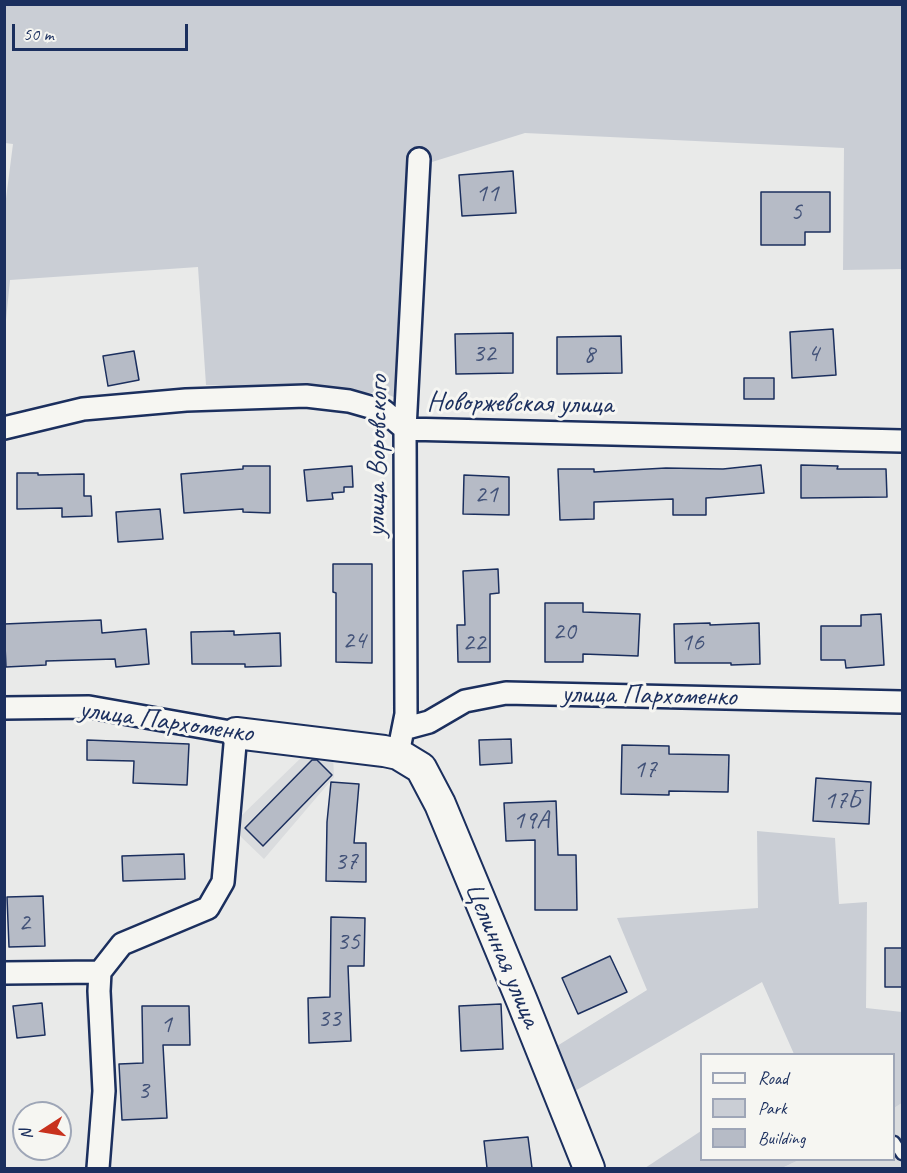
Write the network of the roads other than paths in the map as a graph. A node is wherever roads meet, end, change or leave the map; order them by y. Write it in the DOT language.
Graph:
graph roads {
  1 [pos="419,159"];
  2 [pos="4,428"];
  3 [pos="405,429"];
  4 [pos="903,441"];
  5 [pos="903,702"];
  6 [pos="4,708"];
  7 [pos="236,733"];
  8 [pos="401,741"];
  9 [pos="100,972"];
  10 [pos="4,973"];
  11 [pos="98,1168"];
  12 [pos="590,1168"];
  1 -- 3 [label="street, улица Воровского"];
  2 -- 3 [label="street, Новоржевская улица"];
  3 -- 4 [label="street, Новоржевская улица"];
  3 -- 8 [label="street, улица Воровского"];
  5 -- 8 [label="street, улица Пархоменко"];
  6 -- 7 [label="street, улица Пархоменко"];
  7 -- 8 [label="street, улица Пархоменко"];
  7 -- 9 [label="street"];
  8 -- 12 [label="street, Целинная улица"];
  9 -- 10 [label="street"];
  9 -- 11 [label="street"];
}
